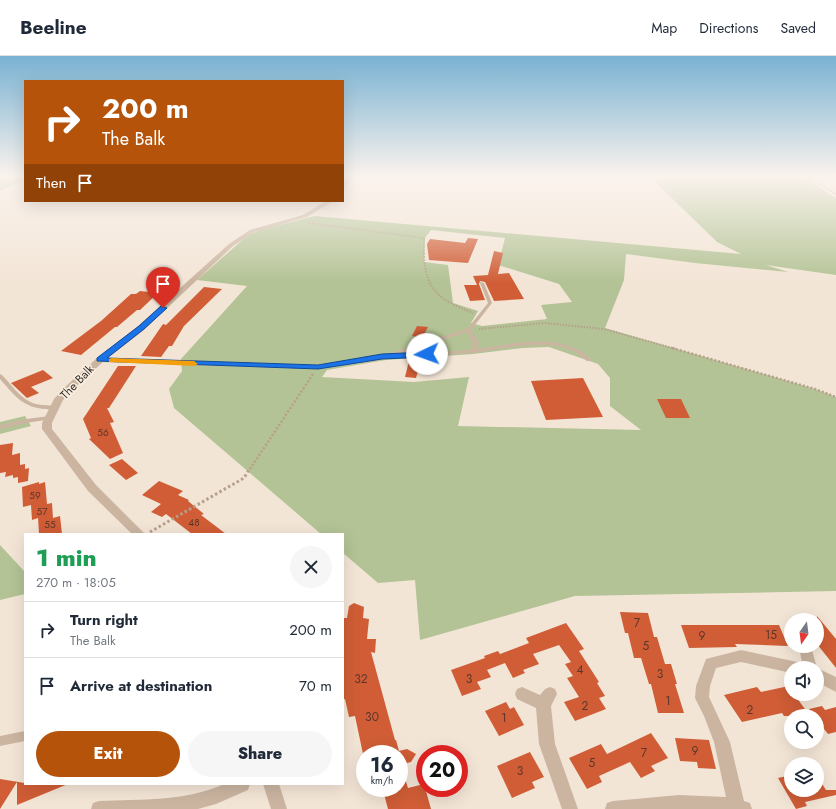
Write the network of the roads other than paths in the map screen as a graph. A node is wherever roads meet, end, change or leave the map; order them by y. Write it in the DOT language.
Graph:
graph roads {
  1 [pos="311,212"];
  2 [pos="482,283"];
  3 [pos="469,330"];
  4 [pos="473,351"];
  5 [pos="382,356"];
  6 [pos="100,360"];
  7 [pos="589,360"];
  8 [pos="0,376"];
  9 [pos="55,408"];
  10 [pos="50,418"];
  11 [pos="0,428"];
  12 [pos="138,533"];
  13 [pos="784,665"];
  14 [pos="824,678"];
  15 [pos="836,685"];
  16 [pos="522,694"];
  17 [pos="24,736"];
  18 [pos="0,741"];
  19 [pos="240,785"];
  20 [pos="271,785"];
  21 [pos="659,807"];
  22 [pos="740,808"];
  23 [pos="100,809"];
  24 [pos="279,809"];
  25 [pos="570,809"];
  26 [pos="612,809"];
  1 -- 6 [label="street, The Balk"];
  2 -- 3 [label="lane"];
  3 -- 4 [label="lane"];
  3 -- 5 [label="lane"];
  4 -- 5 [label="lane"];
  4 -- 7 [label="lane"];
  5 -- 6 [label="lane"];
  6 -- 9 [label="street, The Balk"];
  8 -- 9 [label="lane"];
  9 -- 10 [label="street, The Balk"];
  10 -- 11 [label="lane"];
  10 -- 12 [label="street"];
  13 -- 22 [label="street"];
  14 -- 15 [label="street"];
  16 -- 25 [label="street"];
  17 -- 18 [label="lane"];
  19 -- 23 [label="street"];
  20 -- 24 [label="street"];
  21 -- 22 [label="street"];
  21 -- 26 [label="street"];
}
